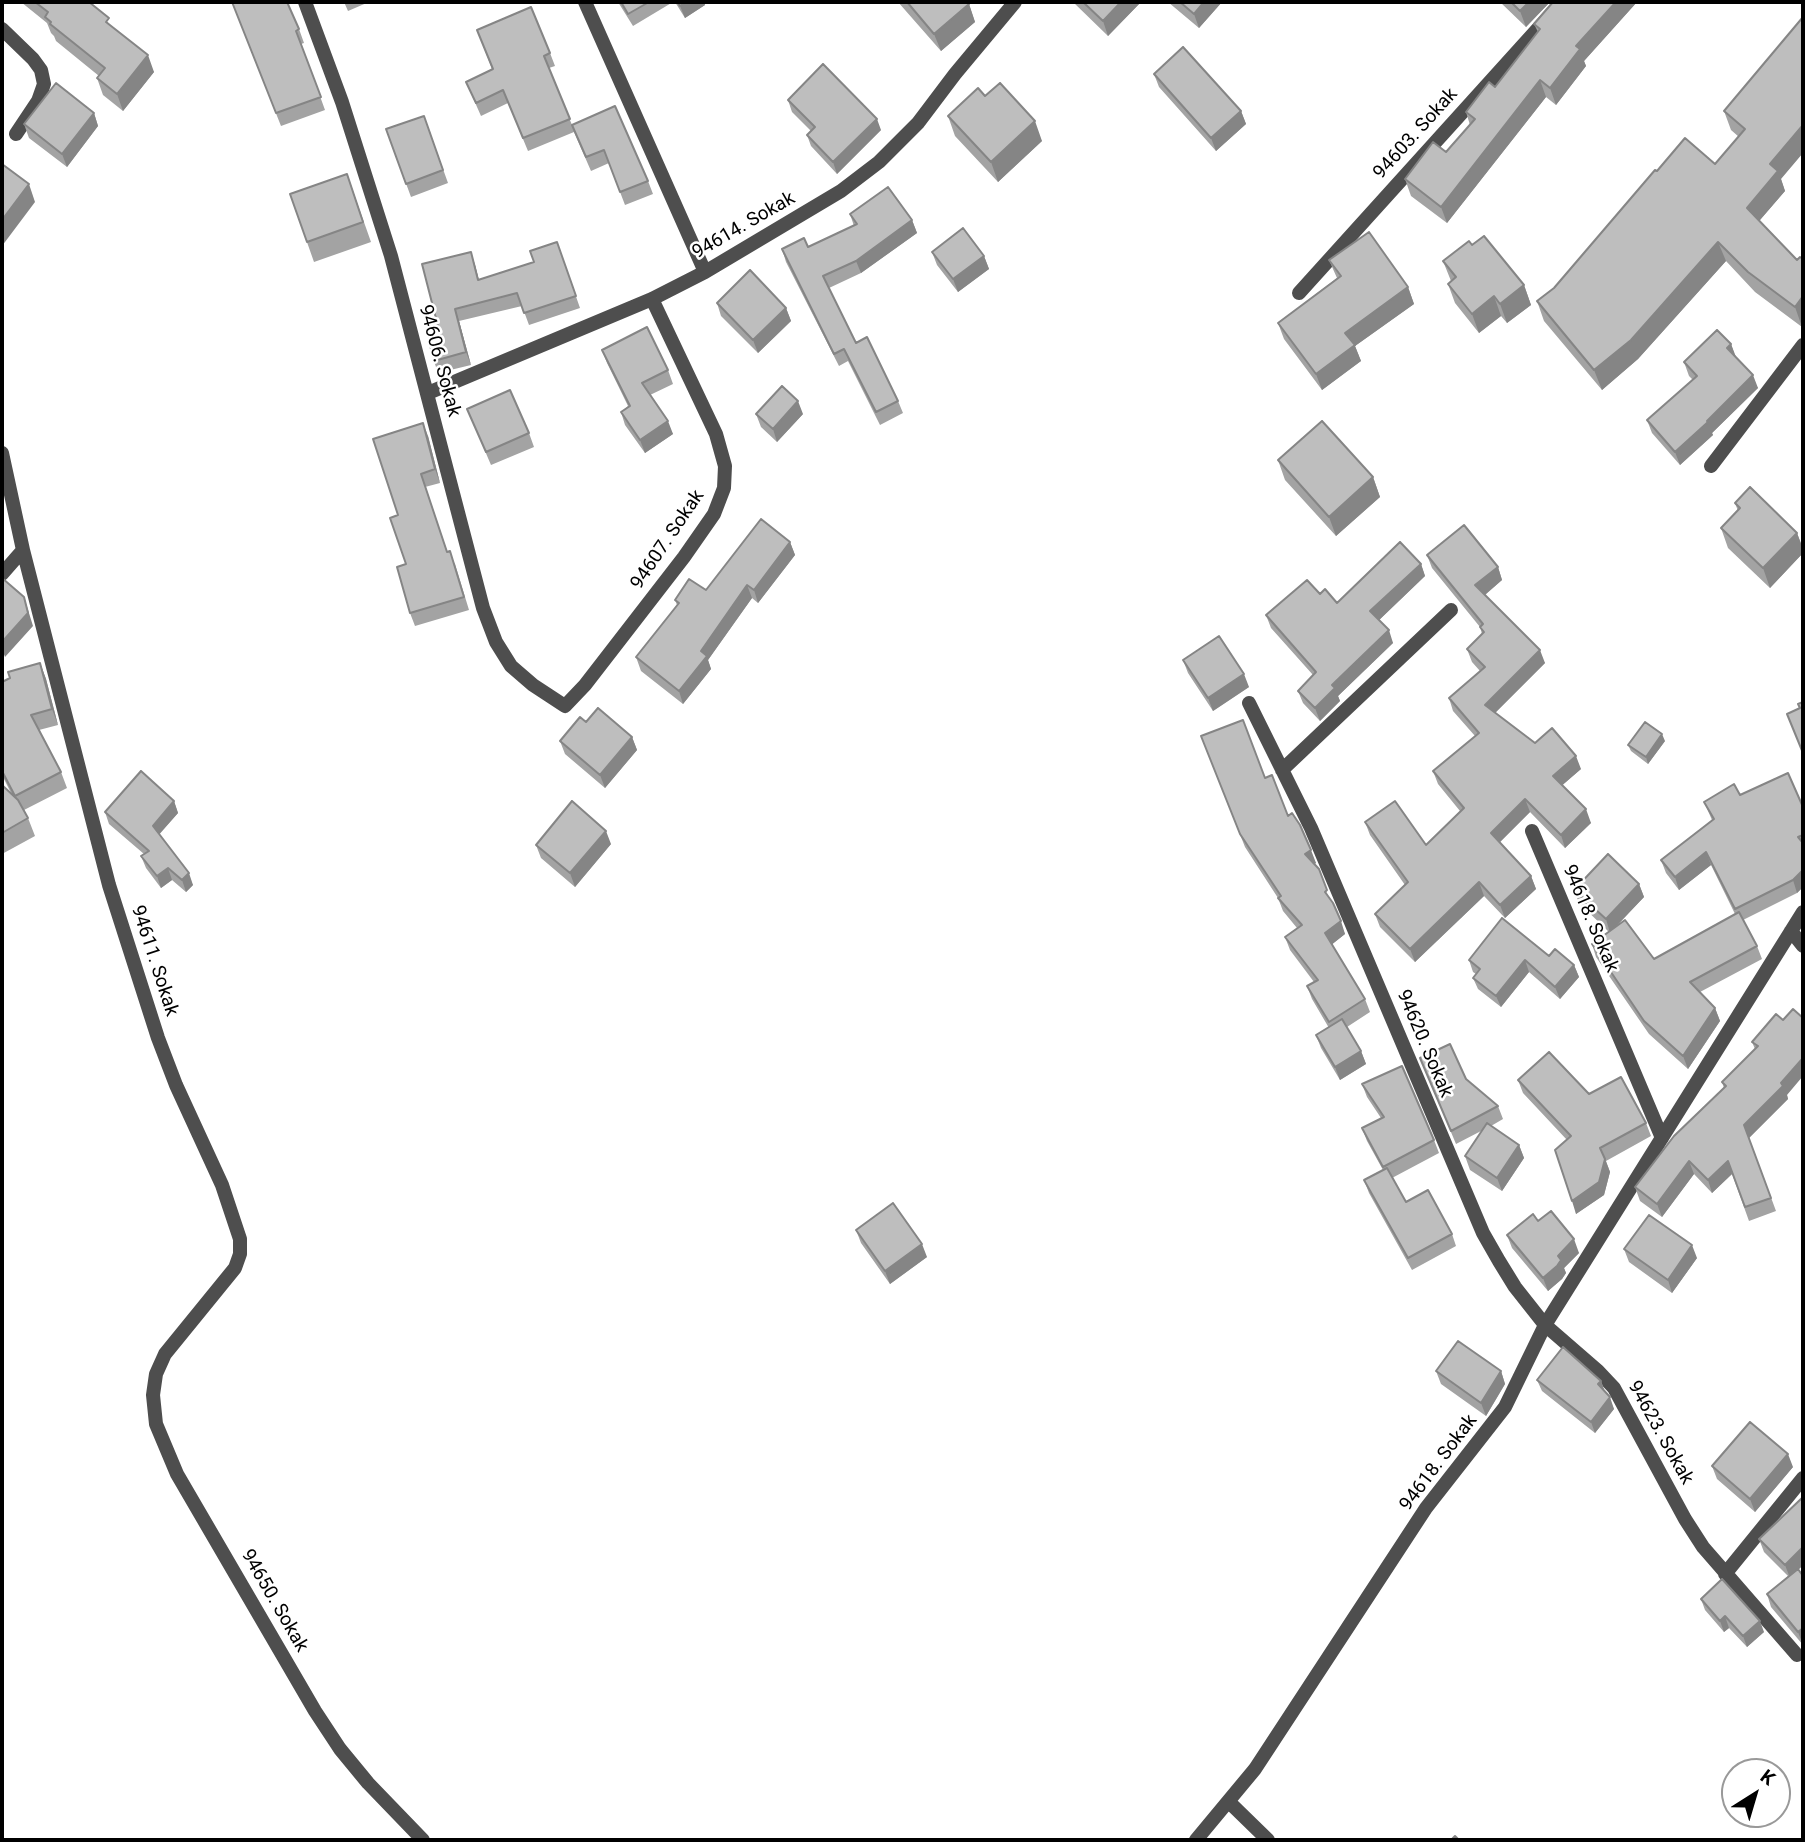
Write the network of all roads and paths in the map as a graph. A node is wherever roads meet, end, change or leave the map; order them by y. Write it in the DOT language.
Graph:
graph roads {
  1 [pos="305,2"];
  2 [pos="584,2"];
  3 [pos="1015,2"];
  4 [pos="1562,2"];
  5 [pos="2,29"];
  6 [pos="16,134"];
  7 [pos="705,272"];
  8 [pos="1299,293"];
  9 [pos="652,299"];
  10 [pos="1803,345"];
  11 [pos="428,393"];
  12 [pos="2,453"];
  13 [pos="1711,466"];
  14 [pos="23,550"];
  15 [pos="2,574"];
  16 [pos="1451,610"];
  17 [pos="1249,703"];
  18 [pos="565,706"];
  19 [pos="1282,770"];
  20 [pos="1532,831"];
  21 [pos="1803,912"];
  22 [pos="1791,931"];
  23 [pos="1803,946"];
  24 [pos="1662,1138"];
  25 [pos="1545,1325"];
  26 [pos="165,1354"];
  27 [pos="1803,1478"];
  28 [pos="1725,1574"];
  29 [pos="1797,1654"];
  30 [pos="1229,1802"];
  31 [pos="423,1840"];
  32 [pos="1196,1840"];
  33 [pos="1268,1840"];
  1 -- 11 [label="street, 94606. Sokak"];
  2 -- 7 [label="street"];
  3 -- 7 [label="street, 94614. Sokak"];
  4 -- 8 [label="street, 94603. Sokak"];
  5 -- 6 [label="street"];
  7 -- 9 [label="street, 94614. Sokak"];
  9 -- 11 [label="street, 94614. Sokak"];
  9 -- 18 [label="street, 94607. Sokak"];
  10 -- 13 [label="street"];
  11 -- 18 [label="street, 94606. Sokak"];
  12 -- 14 [label="street, 94611. Sokak"];
  14 -- 15 [label="street"];
  14 -- 26 [label="street, 94611. Sokak"];
  16 -- 19 [label="street"];
  17 -- 19 [label="street, 94620. Sokak"];
  19 -- 25 [label="street, 94620. Sokak"];
  20 -- 24 [label="street, 94618. Sokak"];
  21 -- 22 [label="street, 94618. Sokak"];
  22 -- 23 [label="street"];
  22 -- 24 [label="street, 94618. Sokak"];
  24 -- 25 [label="street, 94618. Sokak"];
  25 -- 28 [label="street, 94623. Sokak"];
  25 -- 30 [label="street, 94618. Sokak"];
  26 -- 31 [label="street, 94650. Sokak"];
  27 -- 28 [label="street"];
  28 -- 29 [label="street, 94623. Sokak"];
  30 -- 32 [label="street, 94618. Sokak"];
  30 -- 33 [label="street"];
}
